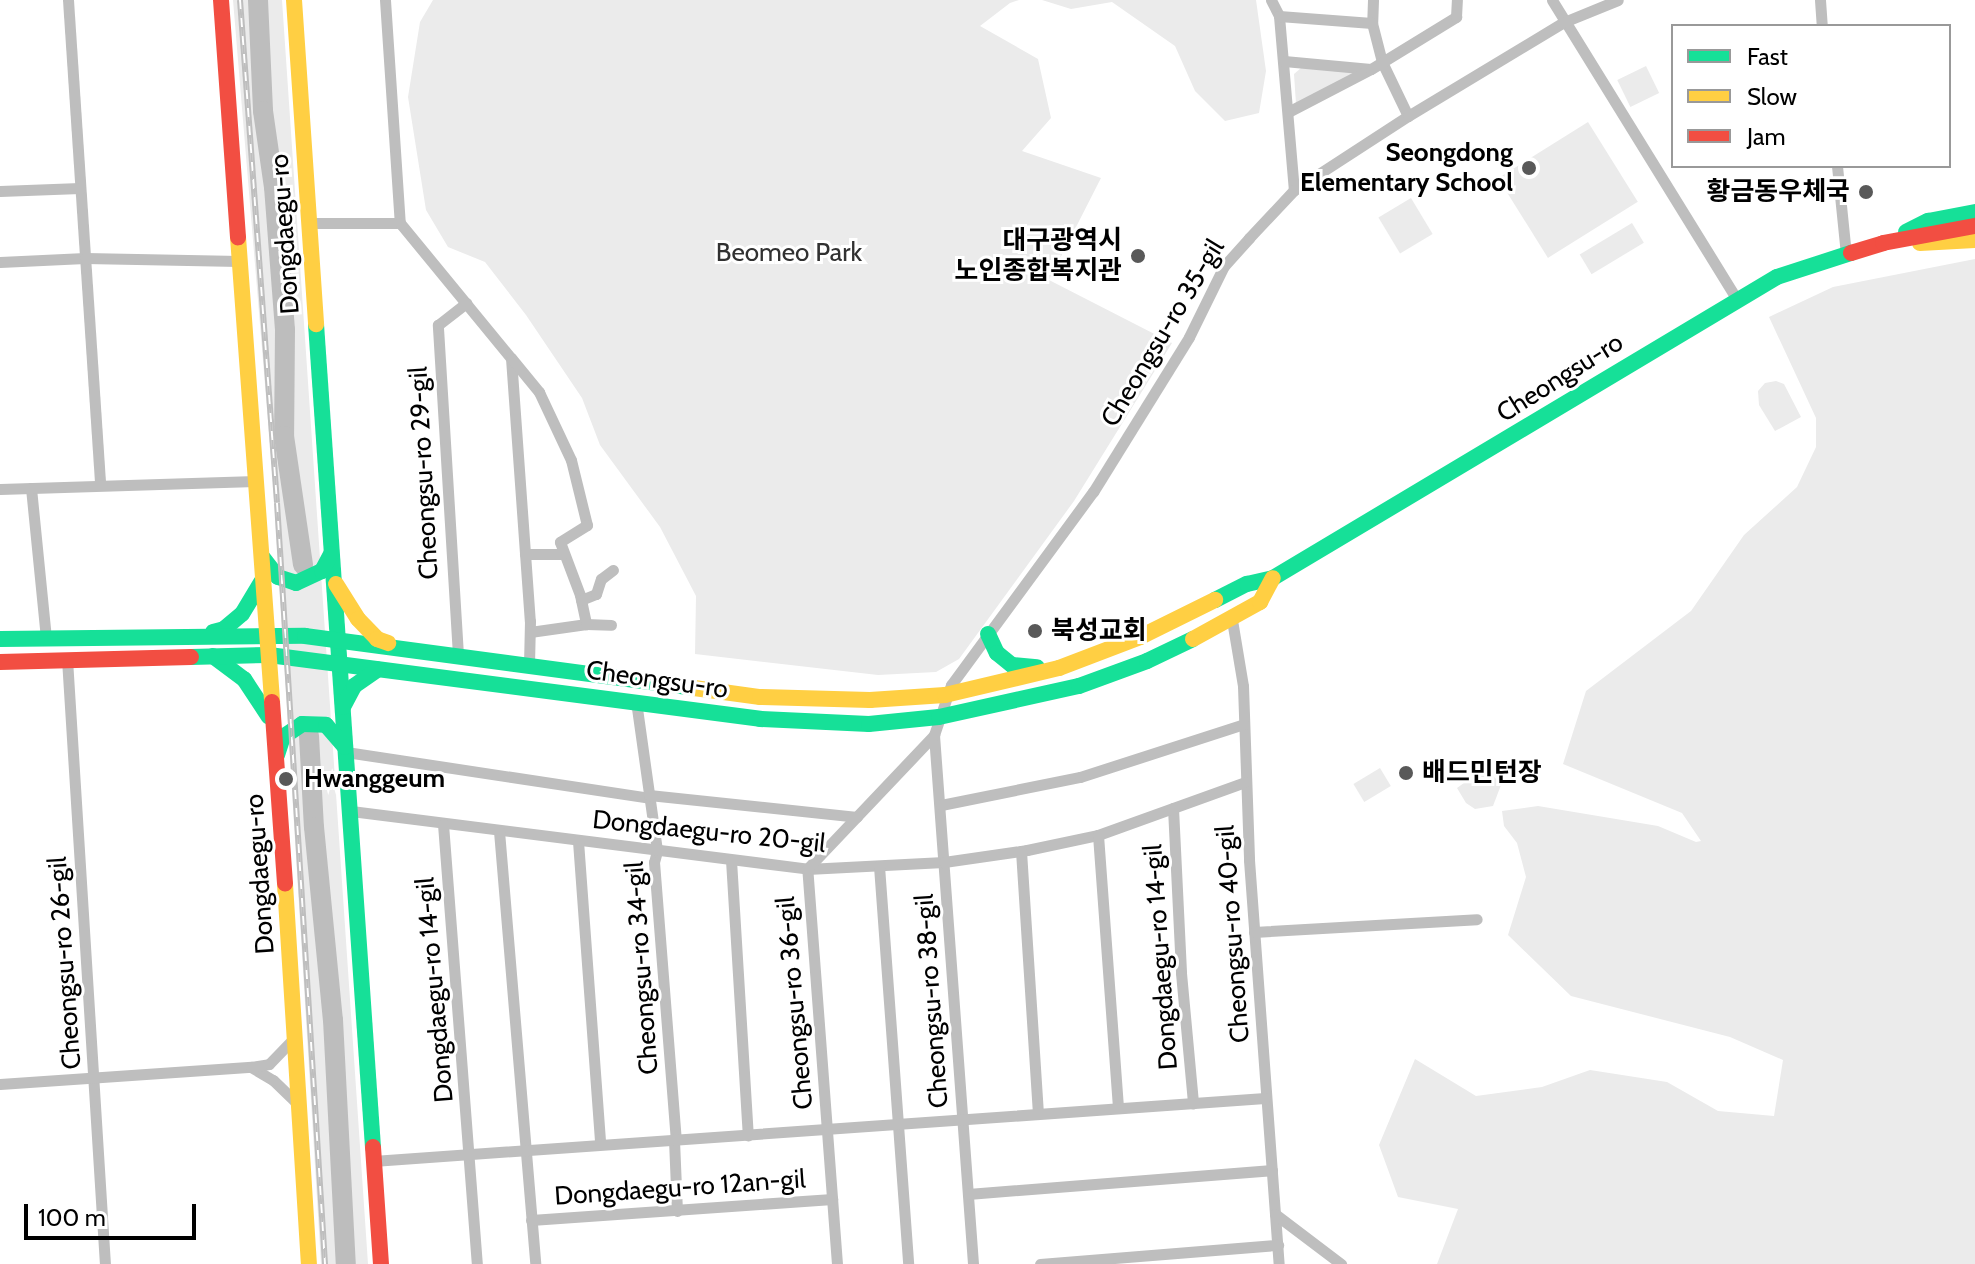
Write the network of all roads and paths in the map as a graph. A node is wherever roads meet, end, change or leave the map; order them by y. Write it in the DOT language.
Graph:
graph roads {
  1 [pos="68,0"];
  2 [pos="221,0"];
  3 [pos="294,0"];
  4 [pos="385,0"];
  5 [pos="1271,0"];
  6 [pos="1373,0"];
  7 [pos="1457,0"];
  8 [pos="1552,0"];
  9 [pos="1618,0"];
  10 [pos="1820,0"];
  11 [pos="1279,16"];
  12 [pos="1564,22"];
  13 [pos="1372,23"];
  14 [pos="1822,24"];
  15 [pos="1284,61"];
  16 [pos="1382,62"];
  17 [pos="1371,69"];
  18 [pos="1288,112"];
  19 [pos="1408,116"];
  20 [pos="1837,168"];
  21 [pos="80,188"];
  22 [pos="1294,190"];
  23 [pos="0,191"];
  24 [pos="1975,212"];
  25 [pos="308,223"];
  26 [pos="400,223"];
  27 [pos="1968,227"];
  28 [pos="1975,240"];
  29 [pos="1883,243"];
  30 [pos="1846,254"];
  31 [pos="85,258"];
  32 [pos="239,261"];
  33 [pos="0,262"];
  34 [pos="1736,298"];
  35 [pos="466,303"];
  36 [pos="511,358"];
  37 [pos="256,481"];
  38 [pos="100,485"];
  39 [pos="31,488"];
  40 [pos="0,489"];
  41 [pos="331,544"];
  42 [pos="261,545"];
  43 [pos="525,554"];
  44 [pos="562,554"];
  45 [pos="613,570"];
  46 [pos="333,578"];
  47 [pos="1273,578"];
  48 [pos="262,580"];
  49 [pos="581,600"];
  50 [pos="1232,620"];
  51 [pos="586,624"];
  52 [pos="611,625"];
  53 [pos="530,632"];
  54 [pos="988,634"];
  55 [pos="204,635"];
  56 [pos="267,635"];
  57 [pos="46,637"];
  58 [pos="0,639"];
  59 [pos="338,639"];
  60 [pos="400,648"];
  61 [pos="269,655"];
  62 [pos="458,655"];
  63 [pos="211,656"];
  64 [pos="67,659"];
  65 [pos="0,662"];
  66 [pos="338,662"];
  67 [pos="529,666"];
  68 [pos="1059,668"];
  69 [pos="378,669"];
  70 [pos="945,695"];
  71 [pos="636,701"];
  72 [pos="342,713"];
  73 [pos="939,717"];
  74 [pos="1244,724"];
  75 [pos="274,732"];
  76 [pos="934,735"];
  77 [pos="346,752"];
  78 [pos="277,760"];
  79 [pos="1245,782"];
  80 [pos="649,796"];
  81 [pos="941,805"];
  82 [pos="1173,808"];
  83 [pos="351,811"];
  84 [pos="857,817"];
  85 [pos="443,824"];
  86 [pos="499,831"];
  87 [pos="1098,835"];
  88 [pos="578,841"];
  89 [pos="657,851"];
  90 [pos="1021,851"];
  91 [pos="731,860"];
  92 [pos="944,862"];
  93 [pos="879,866"];
  94 [pos="807,869"];
  95 [pos="1477,919"];
  96 [pos="1254,932"];
  97 [pos="296,1036"];
  98 [pos="251,1067"];
  99 [pos="94,1077"];
  100 [pos="0,1084"];
  101 [pos="1265,1098"];
  102 [pos="1193,1103"];
  103 [pos="301,1107"];
  104 [pos="1118,1107"];
  105 [pos="1038,1113"];
  106 [pos="963,1120"];
  107 [pos="897,1125"];
  108 [pos="827,1131"];
  109 [pos="748,1135"];
  110 [pos="675,1140"];
  111 [pos="600,1144"];
  112 [pos="526,1148"];
  113 [pos="470,1153"];
  114 [pos="373,1161"];
  115 [pos="1272,1170"];
  116 [pos="968,1194"];
  117 [pos="832,1199"];
  118 [pos="677,1211"];
  119 [pos="1275,1214"];
  120 [pos="531,1220"];
  121 [pos="1278,1245"];
  122 [pos="1165,1260"];
  123 [pos="105,1264"];
  124 [pos="309,1264"];
  125 [pos="381,1264"];
  126 [pos="477,1264"];
  127 [pos="535,1264"];
  128 [pos="837,1264"];
  129 [pos="908,1264"];
  130 [pos="973,1264"];
  131 [pos="1040,1264"];
  132 [pos="1279,1264"];
  133 [pos="1341,1264"];
  1 -- 21 [label="street"];
  2 -- 32 [label="main road, Dongdaegu-ro"];
  3 -- 25 [label="main road, Dongdaegu-ro"];
  4 -- 26 [label="street"];
  5 -- 11 [label="street"];
  6 -- 13 [label="street"];
  7 -- 16 [label="street"];
  8 -- 12 [label="street"];
  9 -- 12 [label="street, Cheongsu-ro 35-gil"];
  10 -- 14 [label="street"];
  11 -- 13 [label="street"];
  11 -- 15 [label="street"];
  12 -- 19 [label="street, Cheongsu-ro 35-gil"];
  12 -- 34 [label="street"];
  13 -- 16 [label="street"];
  15 -- 17 [label="street"];
  15 -- 18 [label="street"];
  16 -- 17 [label="street"];
  16 -- 19 [label="street"];
  17 -- 18 [label="street"];
  18 -- 22 [label="street"];
  19 -- 22 [label="street, Cheongsu-ro 35-gil"];
  20 -- 30 [label="street"];
  21 -- 23 [label="street"];
  21 -- 31 [label="street"];
  22 -- 54 [label="street, Cheongsu-ro 35-gil"];
  24 -- 29 [label="main road, Cheongsu-ro"];
  25 -- 26 [label="street"];
  25 -- 41 [label="main road, Dongdaegu-ro"];
  26 -- 35 [label="street"];
  27 -- 29 [label="main road, Cheongsu-ro"];
  28 -- 29 [label="main road, Cheongsu-ro"];
  29 -- 30 [label="main road, Cheongsu-ro"];
  30 -- 34 [label="main road, Cheongsu-ro"];
  31 -- 32 [label="street"];
  31 -- 33 [label="street"];
  31 -- 38 [label="street"];
  32 -- 37 [label="main road, Dongdaegu-ro"];
  34 -- 47 [label="main road, Cheongsu-ro"];
  35 -- 36 [label="street"];
  35 -- 62 [label="street, Cheongsu-ro 29-gil"];
  36 -- 43 [label="street"];
  36 -- 44 [label="street"];
  37 -- 38 [label="street"];
  37 -- 42 [label="main road, Dongdaegu-ro"];
  38 -- 39 [label="street"];
  39 -- 40 [label="street"];
  39 -- 57 [label="street"];
  41 -- 42 [label="main road"];
  41 -- 46 [label="main road, Dongdaegu-ro"];
  42 -- 48 [label="main road, Dongdaegu-ro"];
  43 -- 44 [label="street"];
  43 -- 53 [label="street"];
  44 -- 49 [label="street"];
  45 -- 49 [label="street"];
  46 -- 59 [label="main road, Dongdaegu-ro"];
  46 -- 60 [label="main road"];
  47 -- 50 [label="main road, Cheongsu-ro"];
  47 -- 68 [label="main road, Cheongsu-ro"];
  48 -- 55 [label="main road"];
  48 -- 56 [label="main road, Dongdaegu-ro"];
  49 -- 51 [label="street"];
  50 -- 73 [label="main road, Cheongsu-ro"];
  50 -- 74 [label="street, Cheongsu-ro 40-gil"];
  51 -- 52 [label="street"];
  51 -- 53 [label="street"];
  53 -- 67 [label="street"];
  54 -- 68 [label="main road"];
  54 -- 70 [label="street, Cheongsu-ro 35-gil"];
  55 -- 56 [label="main road, Cheongsu-ro"];
  55 -- 57 [label="main road, Cheongsu-ro"];
  56 -- 59 [label="main road, Cheongsu-ro"];
  56 -- 61 [label="main road, Dongdaegu-ro"];
  57 -- 58 [label="main road, Cheongsu-ro"];
  59 -- 60 [label="main road, Cheongsu-ro"];
  59 -- 66 [label="main road, Dongdaegu-ro"];
  60 -- 62 [label="main road, Cheongsu-ro"];
  61 -- 63 [label="main road, Cheongsu-ro"];
  61 -- 66 [label="main road, Cheongsu-ro"];
  61 -- 75 [label="main road, Dongdaegu-ro"];
  62 -- 67 [label="main road, Cheongsu-ro"];
  63 -- 64 [label="main road, Cheongsu-ro"];
  63 -- 75 [label="main road"];
  64 -- 65 [label="main road, Cheongsu-ro"];
  64 -- 99 [label="street, Cheongsu-ro 26-gil"];
  66 -- 69 [label="main road, Cheongsu-ro"];
  66 -- 72 [label="main road, Dongdaegu-ro"];
  67 -- 70 [label="main road, Cheongsu-ro"];
  68 -- 70 [label="main road, Cheongsu-ro"];
  69 -- 71 [label="main road, Cheongsu-ro"];
  69 -- 72 [label="main road"];
  70 -- 73 [label="street, Cheongsu-ro 36-gil"];
  71 -- 73 [label="main road, Cheongsu-ro"];
  71 -- 80 [label="street, Cheongsu-ro 34-gil"];
  72 -- 77 [label="main road, Dongdaegu-ro"];
  73 -- 76 [label="street, Cheongsu-ro 36-gil"];
  74 -- 79 [label="street, Cheongsu-ro 40-gil"];
  74 -- 81 [label="street"];
  75 -- 78 [label="main road, Dongdaegu-ro"];
  76 -- 81 [label="street, Cheongsu-ro 38-gil"];
  76 -- 84 [label="street, Cheongsu-ro 36-gil"];
  77 -- 78 [label="main road"];
  77 -- 80 [label="street"];
  77 -- 83 [label="main road, Dongdaegu-ro"];
  78 -- 97 [label="main road, Dongdaegu-ro"];
  79 -- 82 [label="street, Dongdaegu-ro 20-gil"];
  79 -- 96 [label="street, Cheongsu-ro 40-gil"];
  80 -- 84 [label="street"];
  80 -- 89 [label="street, Cheongsu-ro 34-gil"];
  81 -- 92 [label="street, Cheongsu-ro 38-gil"];
  82 -- 87 [label="street, Dongdaegu-ro 20-gil"];
  82 -- 102 [label="street, Dongdaegu-ro 14-gil"];
  83 -- 85 [label="street, Dongdaegu-ro 20-gil"];
  83 -- 114 [label="main road, Dongdaegu-ro"];
  84 -- 94 [label="street, Cheongsu-ro 36-gil"];
  85 -- 86 [label="street, Dongdaegu-ro 20-gil"];
  85 -- 113 [label="street, Dongdaegu-ro 14-gil"];
  86 -- 88 [label="street, Dongdaegu-ro 20-gil"];
  86 -- 112 [label="street"];
  87 -- 90 [label="street, Dongdaegu-ro 20-gil"];
  87 -- 104 [label="street, Dongdaegu-ro 14-gil"];
  88 -- 89 [label="street, Dongdaegu-ro 20-gil"];
  88 -- 111 [label="street"];
  89 -- 91 [label="street, Dongdaegu-ro 20-gil"];
  89 -- 110 [label="street, Cheongsu-ro 34-gil"];
  90 -- 92 [label="street, Dongdaegu-ro 20-gil"];
  90 -- 105 [label="street"];
  91 -- 94 [label="street, Dongdaegu-ro 20-gil"];
  91 -- 109 [label="street"];
  92 -- 93 [label="street, Dongdaegu-ro 20-gil"];
  92 -- 106 [label="street, Cheongsu-ro 38-gil"];
  93 -- 94 [label="street, Dongdaegu-ro 20-gil"];
  93 -- 107 [label="street"];
  94 -- 108 [label="street, Cheongsu-ro 36-gil"];
  95 -- 96 [label="street"];
  96 -- 101 [label="street, Cheongsu-ro 40-gil"];
  97 -- 98 [label="street"];
  97 -- 103 [label="main road, Dongdaegu-ro"];
  98 -- 99 [label="street"];
  98 -- 103 [label="street"];
  99 -- 100 [label="street"];
  99 -- 123 [label="street, Cheongsu-ro 26-gil"];
  101 -- 102 [label="street, Dongdaegu-ro 14-gil"];
  101 -- 115 [label="street, Cheongsu-ro 40-gil"];
  102 -- 104 [label="street, Dongdaegu-ro 14-gil"];
  103 -- 124 [label="main road, Dongdaegu-ro"];
  104 -- 105 [label="street, Dongdaegu-ro 14-gil"];
  105 -- 106 [label="street, Dongdaegu-ro 14-gil"];
  106 -- 107 [label="street, Dongdaegu-ro 14-gil"];
  106 -- 116 [label="street, Cheongsu-ro 38-gil"];
  107 -- 108 [label="street, Dongdaegu-ro 14-gil"];
  107 -- 129 [label="street"];
  108 -- 109 [label="street, Dongdaegu-ro 14-gil"];
  108 -- 117 [label="street, Cheongsu-ro 36-gil"];
  109 -- 110 [label="street, Dongdaegu-ro 14-gil"];
  110 -- 111 [label="street, Dongdaegu-ro 14-gil"];
  110 -- 118 [label="street"];
  111 -- 112 [label="street, Dongdaegu-ro 14-gil"];
  112 -- 113 [label="street, Dongdaegu-ro 14-gil"];
  112 -- 120 [label="street, Dongdaegu-ro 12an-gil"];
  113 -- 114 [label="street, Dongdaegu-ro 14-gil"];
  113 -- 126 [label="street"];
  114 -- 125 [label="main road, Dongdaegu-ro"];
  115 -- 116 [label="street"];
  115 -- 119 [label="street, Cheongsu-ro 40-gil"];
  116 -- 130 [label="street, Cheongsu-ro 38-gil"];
  117 -- 118 [label="street, Dongdaegu-ro 12an-gil"];
  117 -- 128 [label="street, Cheongsu-ro 36-gil"];
  118 -- 120 [label="street, Dongdaegu-ro 12an-gil"];
  119 -- 121 [label="street, Cheongsu-ro 40-gil"];
  119 -- 133 [label="street"];
  120 -- 127 [label="street, Dongdaegu-ro 12an-gil"];
  121 -- 122 [label="street"];
  121 -- 132 [label="street, Cheongsu-ro 40-gil"];
  122 -- 131 [label="street"];
}
